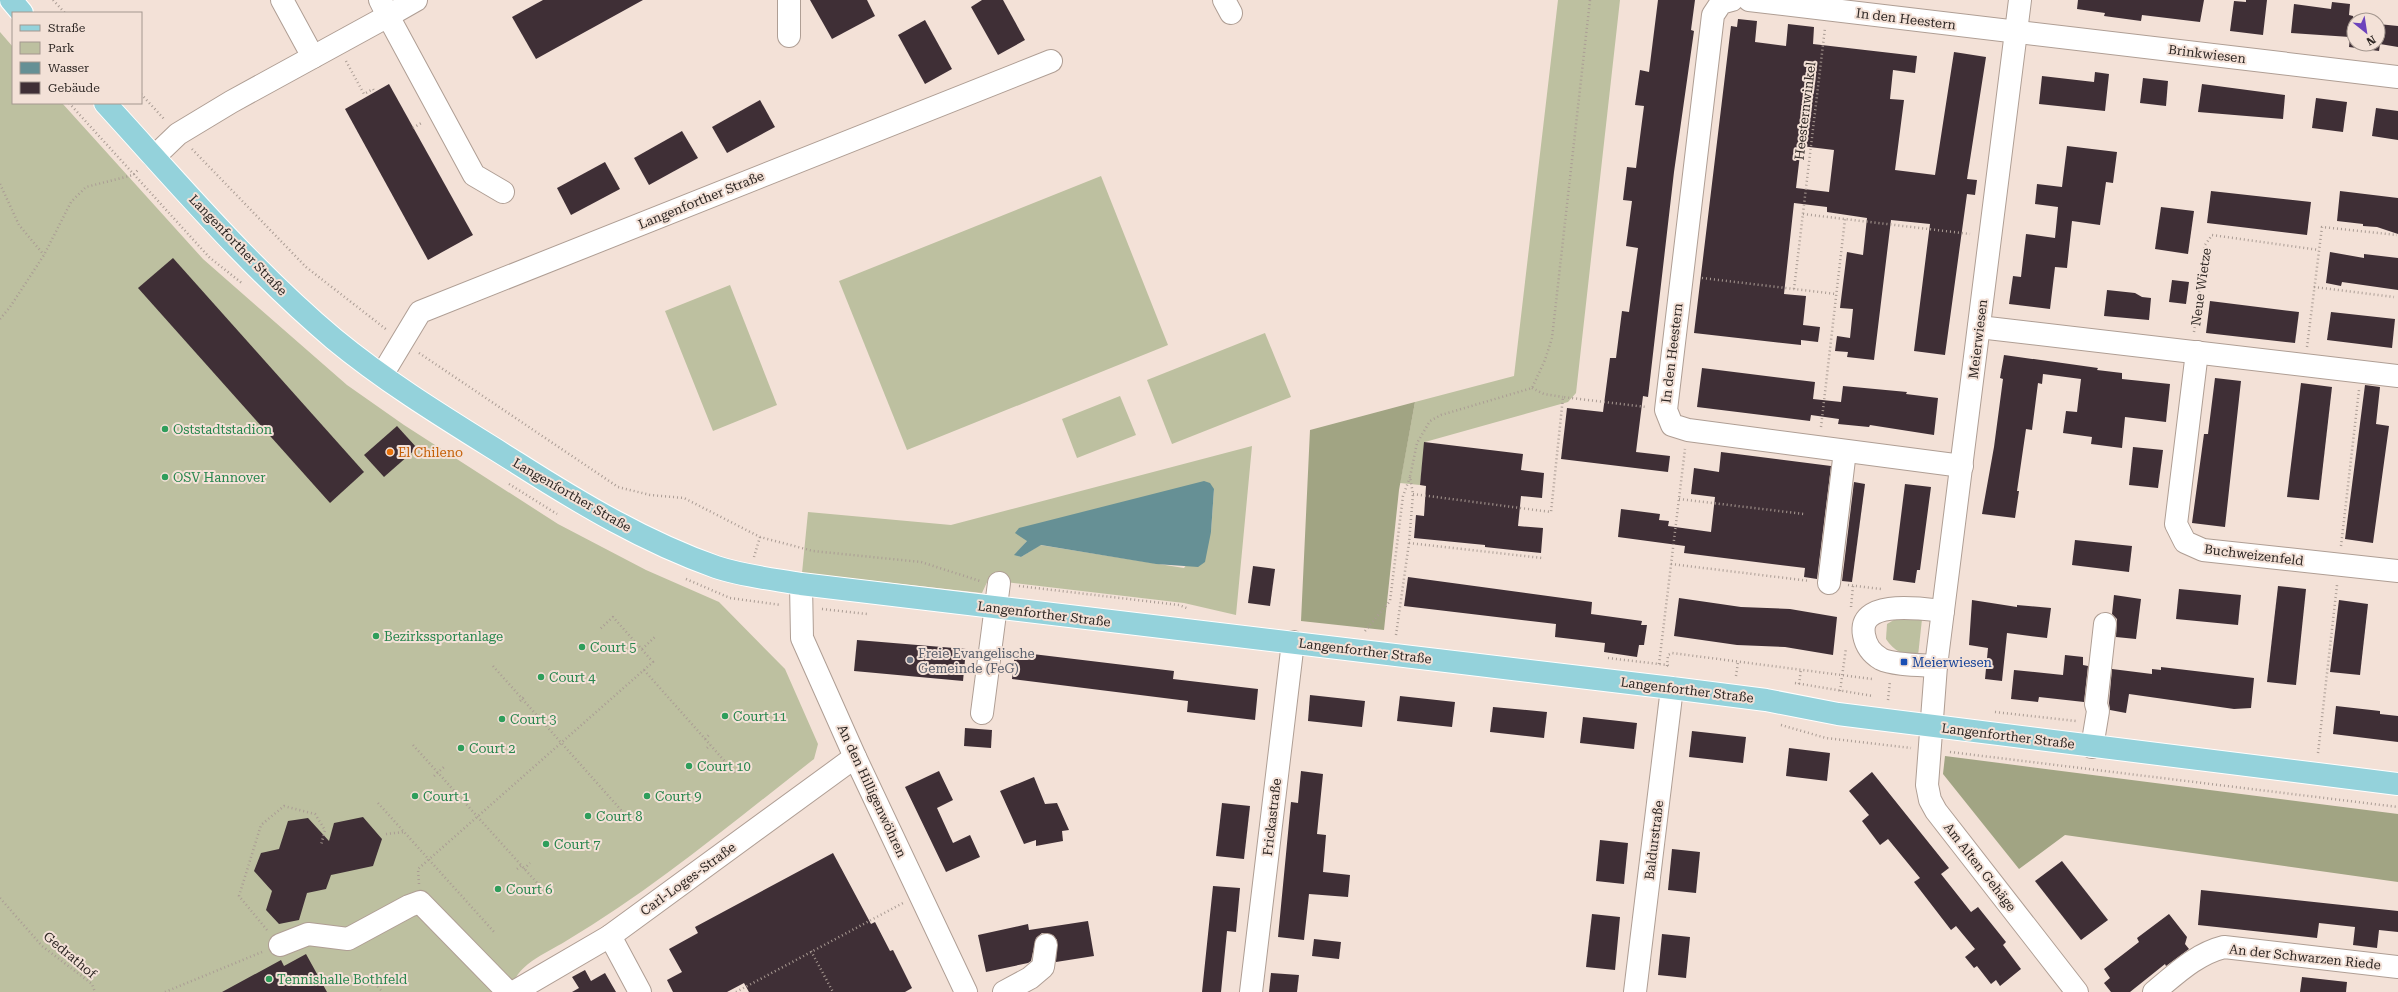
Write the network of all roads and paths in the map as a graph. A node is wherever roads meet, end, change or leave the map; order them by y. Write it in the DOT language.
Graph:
graph roads {
  1 [pos="11,0"];
  2 [pos="53,0"];
  3 [pos="282,0"];
  4 [pos="416,0"];
  5 [pos="789,0"];
  6 [pos="1590,0"];
  7 [pos="1732,0"];
  8 [pos="1749,0"];
  9 [pos="2020,0"];
  10 [pos="384,8"];
  11 [pos="1827,9"];
  12 [pos="21,12"];
  13 [pos="64,12"];
  14 [pos="2016,32"];
  15 [pos="789,36"];
  16 [pos="336,44"];
  17 [pos="313,57"];
  18 [pos="1051,61"];
  19 [pos="2398,77"];
  20 [pos="375,92"];
  21 [pos="142,95"];
  22 [pos="70,104"];
  23 [pos="106,104"];
  24 [pos="178,134"];
  25 [pos="154,157"];
  26 [pos="133,175"];
  27 [pos="0,184"];
  28 [pos="503,192"];
  29 [pos="1803,214"];
  30 [pos="1845,219"];
  31 [pos="2397,235"];
  32 [pos="1990,236"];
  33 [pos="2319,250"];
  34 [pos="44,255"];
  35 [pos="1682,276"];
  36 [pos="244,285"];
  37 [pos="2314,287"];
  38 [pos="1794,289"];
  39 [pos="1836,294"];
  40 [pos="2394,297"];
  41 [pos="0,319"];
  42 [pos="1979,327"];
  43 [pos="402,342"];
  44 [pos="2197,352"];
  45 [pos="2305,365"];
  46 [pos="2361,372"];
  47 [pos="382,375"];
  48 [pos="2398,376"];
  49 [pos="1532,388"];
  50 [pos="1563,397"];
  51 [pos="1666,410"];
  52 [pos="1688,430"];
  53 [pos="1818,448"];
  54 [pos="1844,451"];
  55 [pos="1962,466"];
  56 [pos="1410,477"];
  57 [pos="506,482"];
  58 [pos="1413,494"];
  59 [pos="1679,499"];
  60 [pos="1804,514"];
  61 [pos="565,518"];
  62 [pos="760,537"];
  63 [pos="1409,542"];
  64 [pos="1542,558"];
  65 [pos="752,563"];
  66 [pos="2339,564"];
  67 [pos="2398,571"];
  68 [pos="682,577"];
  69 [pos="1829,583"];
  70 [pos="801,584"];
  71 [pos="999,584"];
  72 [pos="801,607"];
  73 [pos="996,608"];
  74 [pos="1192,610"];
  75 [pos="1943,611"];
  76 [pos="870,614"];
  77 [pos="2105,624"];
  78 [pos="600,629"];
  79 [pos="1370,633"];
  80 [pos="1389,635"];
  81 [pos="1396,636"];
  82 [pos="1402,636"];
  83 [pos="656,637"];
  84 [pos="1293,642"];
  85 [pos="642,649"];
  86 [pos="1606,658"];
  87 [pos="1738,662"];
  88 [pos="1659,664"];
  89 [pos="493,666"];
  90 [pos="1936,666"];
  91 [pos="1801,669"];
  92 [pos="644,670"];
  93 [pos="1736,676"];
  94 [pos="1874,679"];
  95 [pos="1882,680"];
  96 [pos="1890,681"];
  97 [pos="1897,682"];
  98 [pos="1672,688"];
  99 [pos="525,696"];
  100 [pos="1874,696"];
  101 [pos="1881,698"];
  102 [pos="1888,699"];
  103 [pos="521,700"];
  104 [pos="1896,700"];
  105 [pos="982,713"];
  106 [pos="1775,723"];
  107 [pos="1932,726"];
  108 [pos="709,735"];
  109 [pos="705,739"];
  110 [pos="561,744"];
  111 [pos="413,745"];
  112 [pos="710,745"];
  113 [pos="2092,747"];
  114 [pos="707,748"];
  115 [pos="1931,750"];
  116 [pos="2318,753"];
  117 [pos="855,757"];
  118 [pos="444,767"];
  119 [pos="438,773"];
  120 [pos="736,774"];
  121 [pos="434,776"];
  122 [pos="2398,784"];
  123 [pos="378,803"];
  124 [pos="2398,807"];
  125 [pos="632,816"];
  126 [pos="476,818"];
  127 [pos="405,832"];
  128 [pos="386,834"];
  129 [pos="321,845"];
  130 [pos="429,859"];
  131 [pos="530,863"];
  132 [pos="521,866"];
  133 [pos="517,869"];
  134 [pos="524,869"];
  135 [pos="921,894"];
  136 [pos="548,895"];
  137 [pos="0,898"];
  138 [pos="420,902"];
  139 [pos="495,933"];
  140 [pos="610,936"];
  141 [pos="280,945"];
  142 [pos="1046,946"];
  143 [pos="811,951"];
  144 [pos="2398,967"];
  145 [pos="369,978"];
  146 [pos="95,992"];
  147 [pos="165,992"];
  148 [pos="383,992"];
  149 [pos="508,992"];
  150 [pos="514,992"];
  151 [pos="640,992"];
  152 [pos="736,992"];
  153 [pos="833,992"];
  154 [pos="966,992"];
  155 [pos="1004,992"];
  156 [pos="1250,992"];
  157 [pos="1635,992"];
  158 [pos="2077,992"];
  159 [pos="2154,992"];
  1 -- 12 [label="main road"];
  2 -- 13 [label="path"];
  3 -- 17 [label="street"];
  4 -- 10 [label="street"];
  5 -- 15 [label="street"];
  6 -- 49 [label="path"];
  7 -- 35 [label="street, In den Heestern"];
  8 -- 11 [label="street, In den Heestern"];
  9 -- 14 [label="street, Meierwiesen"];
  10 -- 16 [label="street"];
  10 -- 28 [label="street"];
  11 -- 14 [label="street, In den Heestern"];
  11 -- 29 [label="path, Heesternwinkel"];
  14 -- 19 [label="street, Brinkwiesen"];
  14 -- 32 [label="street, Meierwiesen"];
  16 -- 17 [label="street"];
  16 -- 20 [label="path"];
  17 -- 24 [label="street"];
  18 -- 43 [label="street, Langenforther Straße"];
  21 -- 24 [label="path"];
  22 -- 26 [label="path"];
  23 -- 25 [label="main road, Langenforther Straße"];
  24 -- 25 [label="street"];
  24 -- 43 [label="path"];
  25 -- 47 [label="main road, Langenforther Straße"];
  26 -- 34 [label="path"];
  26 -- 36 [label="path"];
  27 -- 34 [label="path"];
  29 -- 30 [label="path"];
  29 -- 38 [label="path, Heesternwinkel"];
  30 -- 32 [label="path"];
  30 -- 39 [label="path"];
  31 -- 33 [label="path"];
  32 -- 42 [label="street, Meierwiesen"];
  33 -- 37 [label="path"];
  33 -- 44 [label="path, Neue Wietze"];
  34 -- 41 [label="path"];
  35 -- 38 [label="path"];
  35 -- 51 [label="street, In den Heestern"];
  37 -- 40 [label="path"];
  37 -- 45 [label="path"];
  38 -- 39 [label="path"];
  39 -- 53 [label="path"];
  42 -- 44 [label="street"];
  42 -- 55 [label="street, Meierwiesen"];
  43 -- 47 [label="street, Langenforther Straße"];
  43 -- 62 [label="path"];
  44 -- 45 [label="street"];
  44 -- 66 [label="street, Buchweizenfeld"];
  45 -- 46 [label="street"];
  46 -- 48 [label="street"];
  46 -- 66 [label="path"];
  47 -- 70 [label="main road, Langenforther Straße"];
  49 -- 50 [label="path"];
  49 -- 56 [label="path"];
  50 -- 51 [label="path"];
  50 -- 58 [label="path"];
  51 -- 52 [label="street, In den Heestern"];
  52 -- 53 [label="street, In den Heestern"];
  52 -- 59 [label="path"];
  53 -- 54 [label="street, In den Heestern"];
  54 -- 55 [label="street, In den Heestern"];
  54 -- 69 [label="street"];
  55 -- 75 [label="street, Meierwiesen"];
  56 -- 58 [label="path"];
  56 -- 79 [label="path"];
  57 -- 61 [label="path"];
  58 -- 63 [label="path"];
  59 -- 60 [label="path"];
  59 -- 88 [label="path"];
  62 -- 65 [label="path"];
  62 -- 71 [label="path"];
  63 -- 64 [label="path"];
  63 -- 81 [label="path"];
  66 -- 67 [label="street, Buchweizenfeld"];
  66 -- 116 [label="path"];
  68 -- 72 [label="path"];
  70 -- 72 [label="street, An den Hilligenwöhren"];
  70 -- 73 [label="main road, Langenforther Straße"];
  71 -- 73 [label="street"];
  71 -- 74 [label="path"];
  72 -- 76 [label="path"];
  72 -- 117 [label="street, An den Hilligenwöhren"];
  73 -- 84 [label="main road, Langenforther Straße"];
  73 -- 105 [label="street"];
  75 -- 90 [label="street, Meierwiesen"];
  75 -- 90 [label="street"];
  77 -- 113 [label="street"];
  78 -- 85 [label="path"];
  80 -- 81 [label="path"];
  81 -- 82 [label="path"];
  83 -- 85 [label="path"];
  84 -- 98 [label="main road, Langenforther Straße"];
  84 -- 156 [label="street, Frickastraße"];
  85 -- 92 [label="path"];
  86 -- 88 [label="path"];
  87 -- 88 [label="path"];
  87 -- 91 [label="path"];
  87 -- 93 [label="path"];
  89 -- 103 [label="path"];
  90 -- 107 [label="street, Meierwiesen"];
  91 -- 94 [label="path"];
  91 -- 100 [label="path"];
  92 -- 109 [label="path"];
  92 -- 110 [label="path"];
  95 -- 96 [label="path"];
  96 -- 97 [label="path"];
  96 -- 102 [label="path"];
  98 -- 107 [label="main road, Langenforther Straße"];
  98 -- 157 [label="street, Baldurstraße"];
  99 -- 103 [label="path"];
  101 -- 102 [label="path"];
  102 -- 104 [label="path"];
  103 -- 110 [label="path"];
  106 -- 115 [label="path"];
  107 -- 113 [label="main road, Langenforther Straße"];
  107 -- 115 [label="street, Am Alten Gehäge"];
  108 -- 109 [label="path"];
  109 -- 112 [label="path"];
  110 -- 125 [label="path"];
  110 -- 126 [label="path"];
  111 -- 119 [label="path"];
  112 -- 114 [label="path"];
  112 -- 120 [label="path"];
  113 -- 122 [label="main road, Langenforther Straße"];
  115 -- 124 [label="path"];
  115 -- 158 [label="street, Am Alten Gehäge"];
  117 -- 135 [label="street, An den Hilligenwöhren"];
  117 -- 140 [label="street, Carl-Loges-Straße"];
  118 -- 119 [label="path"];
  119 -- 121 [label="path"];
  119 -- 126 [label="path"];
  123 -- 127 [label="path"];
  126 -- 130 [label="path"];
  126 -- 132 [label="path"];
  127 -- 128 [label="path"];
  127 -- 130 [label="path"];
  129 -- 141 [label="path"];
  130 -- 138 [label="path"];
  130 -- 139 [label="path"];
  131 -- 134 [label="path"];
  132 -- 133 [label="path"];
  132 -- 134 [label="path"];
  134 -- 136 [label="path"];
  135 -- 143 [label="path"];
  135 -- 154 [label="street, An den Hilligenwöhren"];
  137 -- 146 [label="path, Gedrathof"];
  138 -- 141 [label="street"];
  138 -- 149 [label="street"];
  140 -- 150 [label="street, Carl-Loges-Straße"];
  140 -- 151 [label="street"];
  141 -- 147 [label="path"];
  142 -- 155 [label="street"];
  143 -- 152 [label="path"];
  143 -- 153 [label="path"];
  144 -- 159 [label="street, An der Schwarzen Riede"];
  145 -- 148 [label="path"];
}
